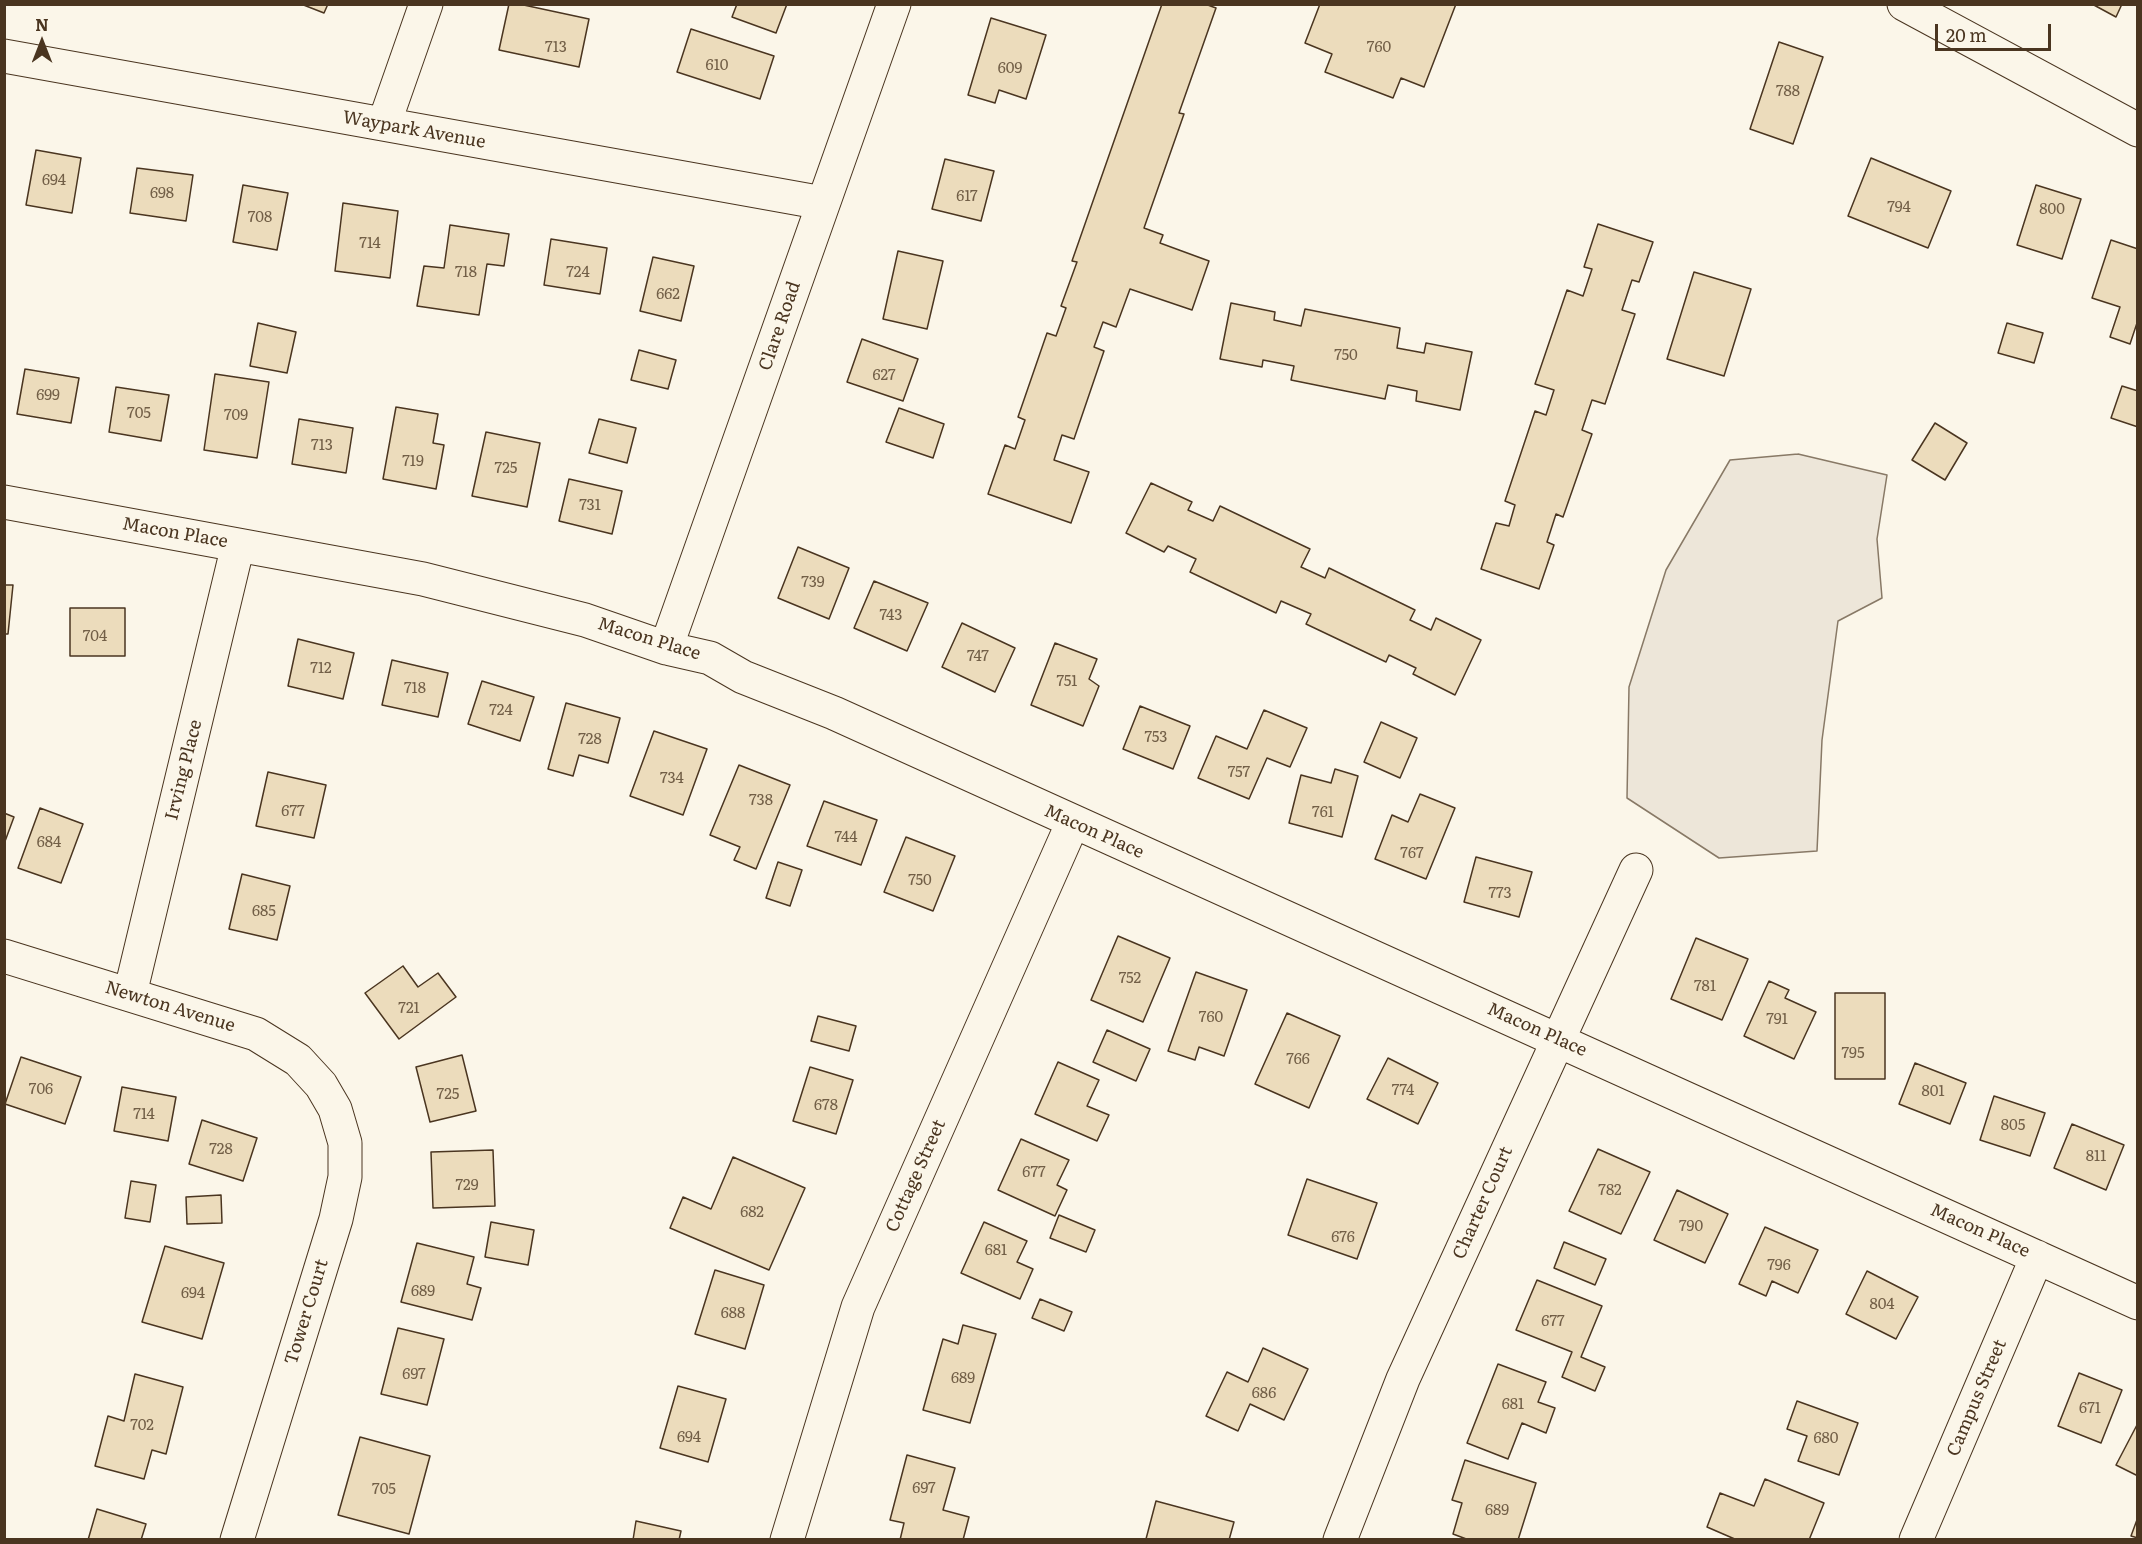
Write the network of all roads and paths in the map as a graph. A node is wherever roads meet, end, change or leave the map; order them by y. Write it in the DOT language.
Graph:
graph roads {
  1 [pos="426,4"];
  2 [pos="894,4"];
  3 [pos="1904,4"];
  4 [pos="4,56"];
  5 [pos="384,124"];
  6 [pos="2138,130"];
  7 [pos="823,204"];
  8 [pos="4,502"];
  9 [pos="238,545"];
  10 [pos="666,648"];
  11 [pos="1073,822"];
  12 [pos="1636,870"];
  13 [pos="4,956"];
  14 [pos="130,994"];
  15 [pos="1557,1039"];
  16 [pos="321,1085"];
  17 [pos="2037,1257"];
  18 [pos="2138,1303"];
  19 [pos="237,1539"];
  20 [pos="787,1539"];
  21 [pos="1340,1539"];
  22 [pos="1916,1539"];
  1 -- 5 [label="street"];
  2 -- 7 [label="street, Clare Road"];
  3 -- 6 [label="street"];
  4 -- 5 [label="street, Waypark Avenue"];
  5 -- 7 [label="street, Waypark Avenue"];
  7 -- 10 [label="street, Clare Road"];
  8 -- 9 [label="street, Macon Place"];
  9 -- 10 [label="street, Macon Place"];
  9 -- 14 [label="street, Irving Place"];
  10 -- 11 [label="street, Macon Place"];
  11 -- 15 [label="street, Macon Place"];
  11 -- 20 [label="street, Cottage Street"];
  12 -- 15 [label="street, Charter Court"];
  13 -- 14 [label="street, Newton Avenue"];
  14 -- 16 [label="street, Newton Avenue"];
  15 -- 17 [label="street, Macon Place"];
  15 -- 21 [label="street, Charter Court"];
  16 -- 19 [label="street, Tower Court"];
  17 -- 18 [label="street, Macon Place"];
  17 -- 22 [label="street, Campus Street"];
}
